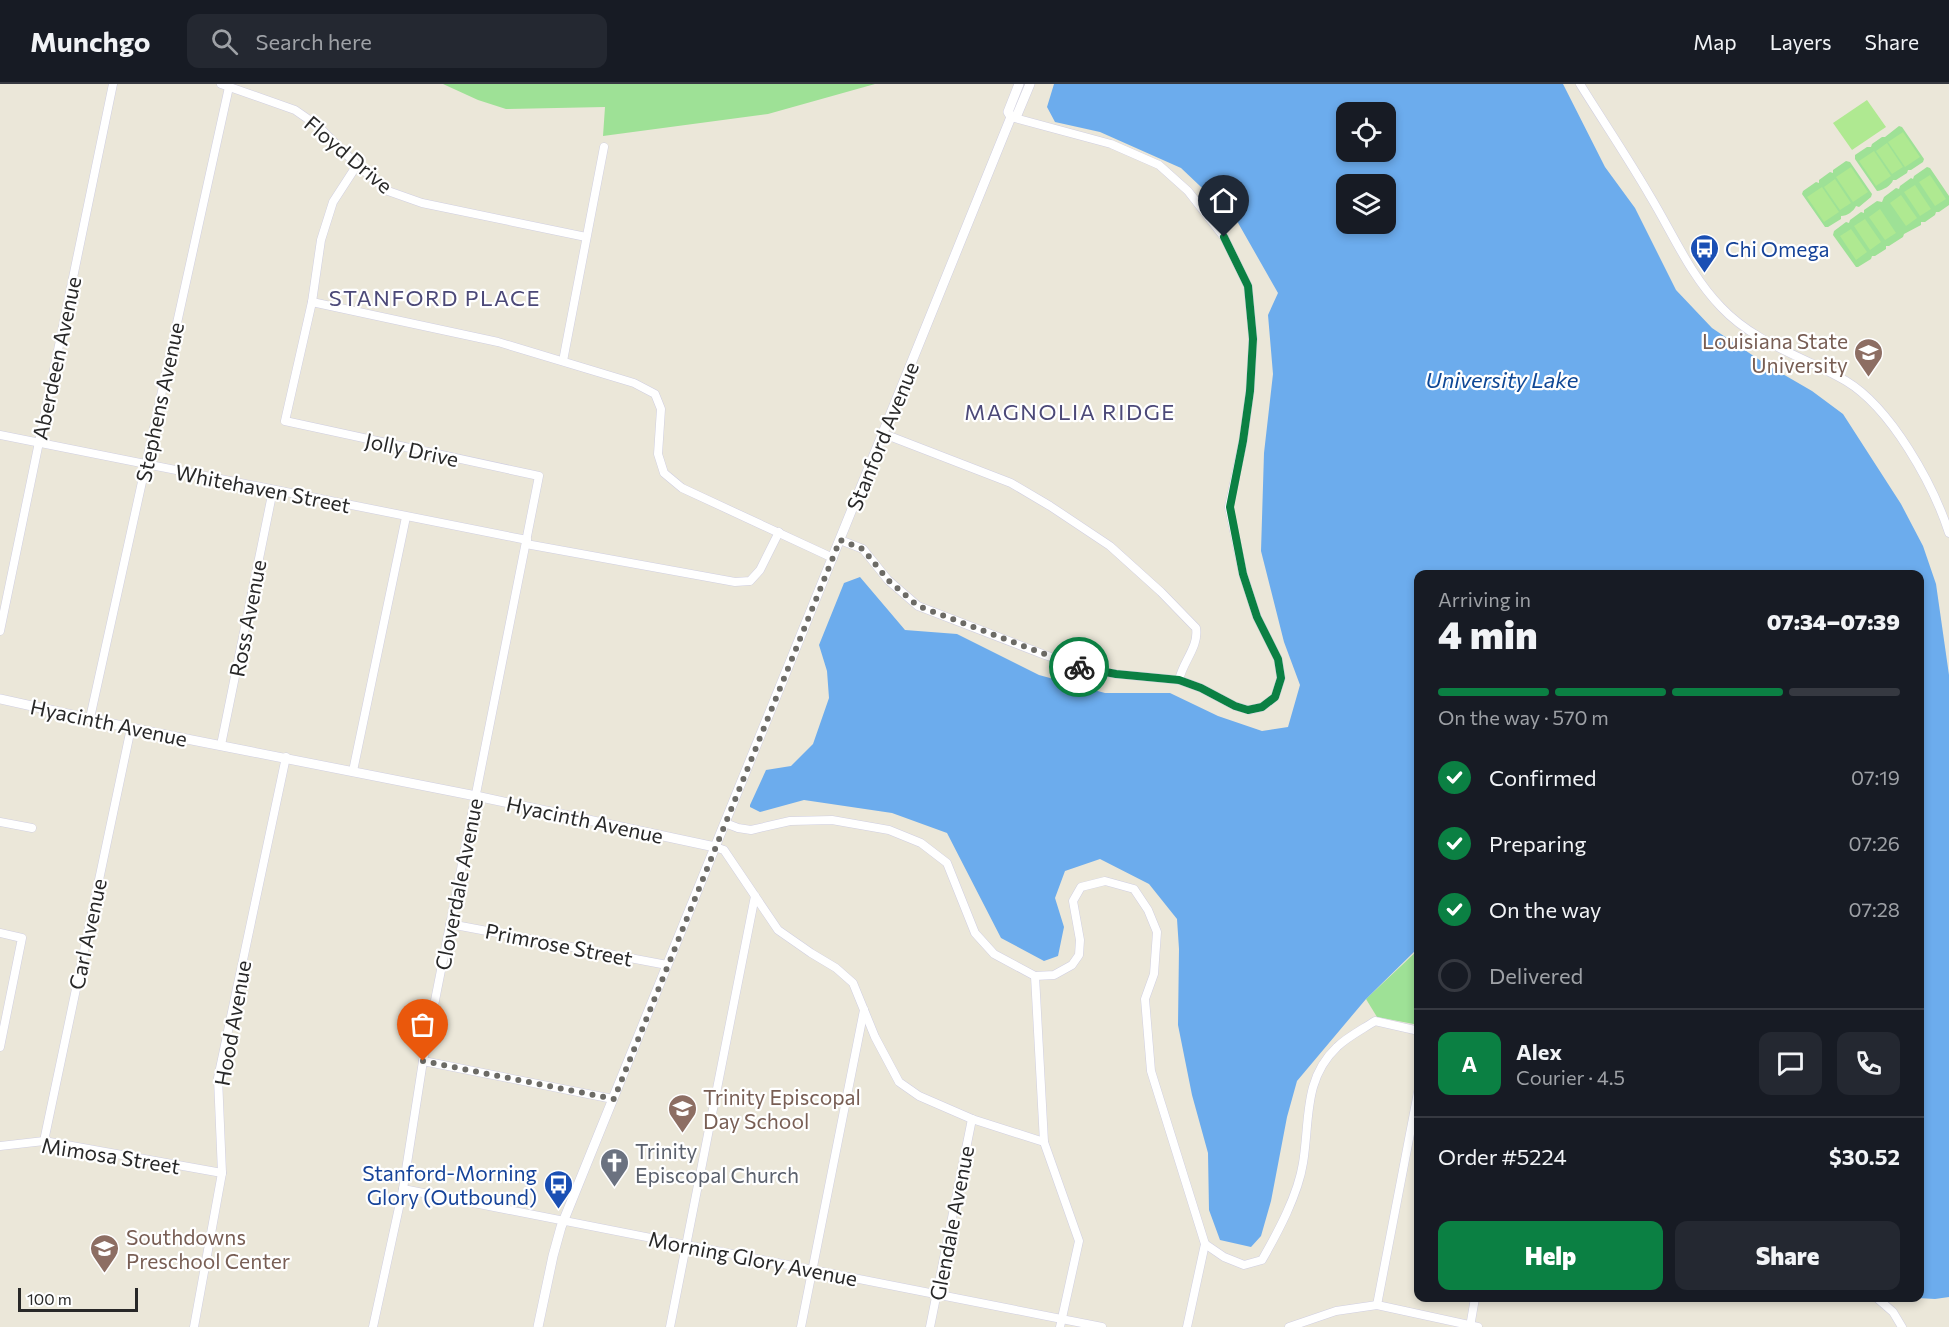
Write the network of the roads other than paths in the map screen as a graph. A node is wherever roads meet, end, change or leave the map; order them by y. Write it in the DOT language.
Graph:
graph roads {
  1 [pos="113,84"];
  2 [pos="1019,84"];
  3 [pos="1030,84"];
  4 [pos="1580,84"];
  5 [pos="225,86"];
  6 [pos="1011,117"];
  7 [pos="604,147"];
  8 [pos="357,165"];
  9 [pos="586,237"];
  10 [pos="312,303"];
  11 [pos="563,361"];
  12 [pos="884,434"];
  13 [pos="0,435"];
  14 [pos="38,443"];
  15 [pos="145,465"];
  16 [pos="539,476"];
  17 [pos="273,490"];
  18 [pos="406,517"];
  19 [pos="778,532"];
  20 [pos="1949,533"];
  21 [pos="840,540"];
  22 [pos="526,542"];
  23 [pos="833,558"];
  24 [pos="0,631"];
  25 [pos="1179,680"];
  26 [pos="0,699"];
  27 [pos="90,718"];
  28 [pos="131,728"];
  29 [pos="221,745"];
  30 [pos="286,757"];
  31 [pos="353,771"];
  32 [pos="476,796"];
  33 [pos="0,822"];
  34 [pos="725,823"];
  35 [pos="32,828"];
  36 [pos="715,847"];
  37 [pos="755,896"];
  38 [pos="450,924"];
  39 [pos="0,933"];
  40 [pos="667,965"];
  41 [pos="1035,976"];
  42 [pos="864,1009"];
  43 [pos="1414,1030"];
  44 [pos="0,1047"];
  45 [pos="423,1061"];
  46 [pos="614,1099"];
  47 [pos="1414,1113"];
  48 [pos="972,1119"];
  49 [pos="44,1141"];
  50 [pos="1044,1142"];
  51 [pos="0,1146"];
  52 [pos="222,1173"];
  53 [pos="403,1189"];
  54 [pos="564,1221"];
  55 [pos="1205,1244"];
  56 [pos="687,1246"];
  57 [pos="812,1269"];
  58 [pos="937,1294"];
  59 [pos="1475,1302"];
  60 [pos="1882,1302"];
  61 [pos="1377,1305"];
  62 [pos="1061,1323"];
  63 [pos="1473,1326"];
  64 [pos="194,1327"];
  65 [pos="373,1327"];
  66 [pos="538,1327"];
  67 [pos="670,1327"];
  68 [pos="801,1327"];
  69 [pos="930,1327"];
  70 [pos="1102,1327"];
  71 [pos="1187,1327"];
  72 [pos="1289,1327"];
  73 [pos="1902,1327"];
  1 -- 14 [label="street, Aberdeen Avenue"];
  2 -- 6 [label="street, Stanford Avenue"];
  3 -- 6 [label="street, Stanford Avenue"];
  4 -- 20 [label="street"];
  5 -- 8 [label="street, Floyd Drive"];
  5 -- 15 [label="street, Stephens Avenue"];
  6 -- 12 [label="street, Stanford Avenue"];
  6 -- 25 [label="street"];
  7 -- 9 [label="street"];
  8 -- 9 [label="street, Floyd Drive"];
  8 -- 10 [label="street"];
  9 -- 11 [label="street"];
  10 -- 11 [label="street"];
  10 -- 16 [label="street, Jolly Drive"];
  11 -- 19 [label="street"];
  12 -- 21 [label="street, Stanford Avenue"];
  12 -- 25 [label="street"];
  13 -- 14 [label="street, Whitehaven Street"];
  14 -- 15 [label="street, Whitehaven Street"];
  14 -- 24 [label="street, Aberdeen Avenue"];
  15 -- 17 [label="street, Whitehaven Street"];
  15 -- 27 [label="street, Stephens Avenue"];
  16 -- 22 [label="street, Cloverdale Avenue"];
  17 -- 18 [label="street, Whitehaven Street"];
  17 -- 29 [label="street, Ross Avenue"];
  18 -- 22 [label="street, Whitehaven Street"];
  18 -- 31 [label="street"];
  19 -- 22 [label="street, Whitehaven Street"];
  19 -- 23 [label="street"];
  21 -- 23 [label="street, Stanford Avenue"];
  21 -- 25 [label="street"];
  22 -- 32 [label="street, Cloverdale Avenue"];
  23 -- 34 [label="street, Stanford Avenue"];
  26 -- 27 [label="street, Hyacinth Avenue"];
  27 -- 28 [label="street, Hyacinth Avenue"];
  28 -- 29 [label="street, Hyacinth Avenue"];
  28 -- 49 [label="street, Carl Avenue"];
  29 -- 30 [label="street, Hyacinth Avenue"];
  30 -- 31 [label="street, Hyacinth Avenue"];
  30 -- 52 [label="street, Hood Avenue"];
  31 -- 32 [label="street, Hyacinth Avenue"];
  32 -- 36 [label="street, Hyacinth Avenue"];
  32 -- 38 [label="street, Cloverdale Avenue"];
  33 -- 35 [label="street"];
  34 -- 36 [label="street, Stanford Avenue"];
  34 -- 41 [label="street"];
  36 -- 37 [label="street"];
  36 -- 40 [label="street, Stanford Avenue"];
  37 -- 42 [label="street"];
  37 -- 56 [label="street"];
  38 -- 40 [label="street, Primrose Street"];
  38 -- 45 [label="street, Cloverdale Avenue"];
  39 -- 44 [label="street"];
  40 -- 46 [label="street, Stanford Avenue"];
  41 -- 50 [label="street"];
  41 -- 55 [label="street"];
  42 -- 48 [label="street"];
  42 -- 57 [label="street"];
  43 -- 55 [label="street"];
  45 -- 46 [label="street"];
  45 -- 53 [label="street, Cloverdale Avenue"];
  46 -- 54 [label="street, Stanford Avenue"];
  47 -- 61 [label="street"];
  48 -- 50 [label="street"];
  48 -- 58 [label="street, Glendale Avenue"];
  49 -- 51 [label="street, Mimosa Street"];
  49 -- 52 [label="street, Mimosa Street"];
  50 -- 62 [label="street"];
  52 -- 64 [label="street, Hood Avenue"];
  53 -- 54 [label="street, Morning Glory Avenue"];
  53 -- 65 [label="street, Cloverdale Avenue"];
  54 -- 56 [label="street, Morning Glory Avenue"];
  54 -- 66 [label="street, Stanford Avenue"];
  55 -- 71 [label="street"];
  56 -- 57 [label="street, Morning Glory Avenue"];
  56 -- 67 [label="street"];
  57 -- 58 [label="street, Morning Glory Avenue"];
  57 -- 68 [label="street"];
  58 -- 62 [label="street, Morning Glory Avenue"];
  58 -- 69 [label="street, Glendale Avenue"];
  59 -- 63 [label="street"];
  60 -- 73 [label="street"];
  61 -- 63 [label="street"];
  61 -- 72 [label="street"];
  62 -- 70 [label="street, Morning Glory Avenue"];
}
